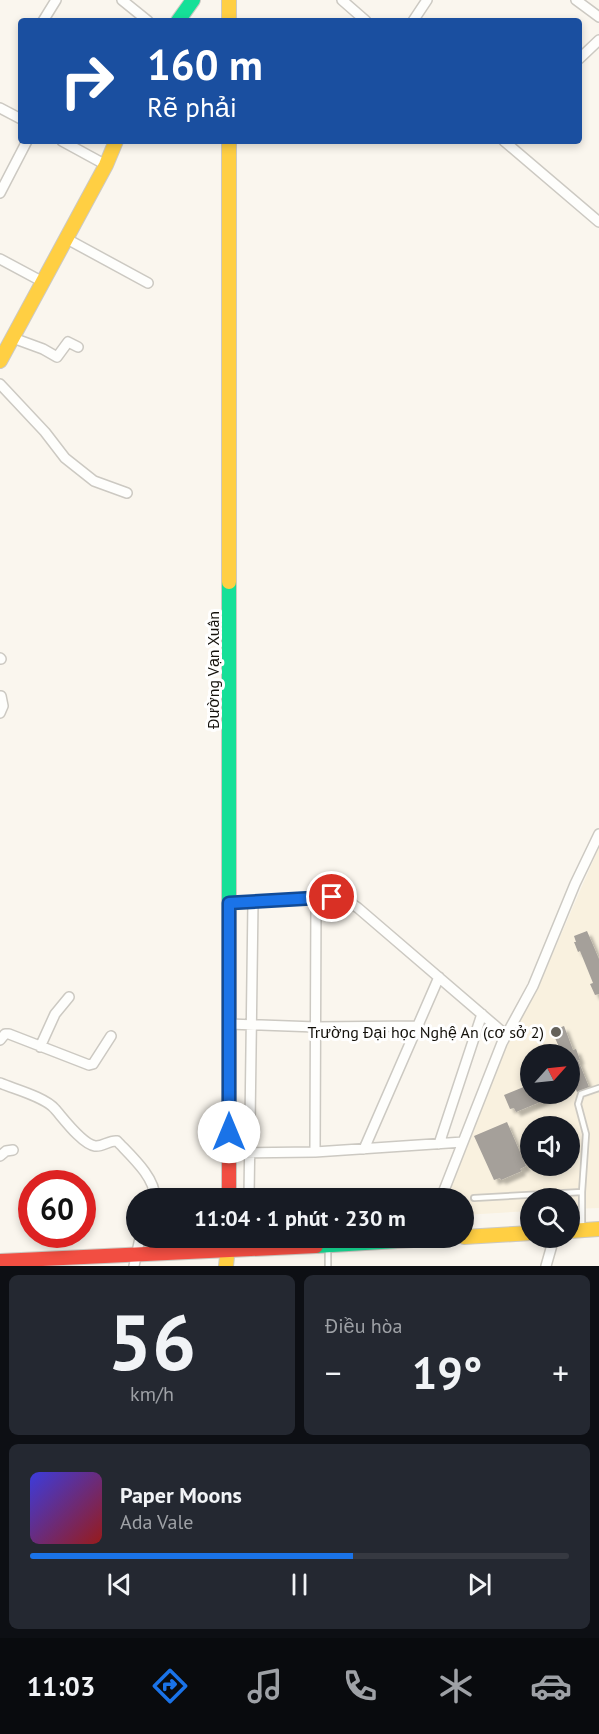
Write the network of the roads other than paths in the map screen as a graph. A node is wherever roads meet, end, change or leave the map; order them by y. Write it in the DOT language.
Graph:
graph roads {
  1 [pos="56,0"];
  2 [pos="122,0"];
  3 [pos="193,0"];
  4 [pos="229,0"];
  5 [pos="342,0"];
  6 [pos="427,0"];
  7 [pos="576,0"];
  8 [pos="599,16"];
  9 [pos="45,18"];
  10 [pos="144,18"];
  11 [pos="180,18"];
  12 [pos="229,18"];
  13 [pos="363,18"];
  14 [pos="415,18"];
  15 [pos="599,40"];
  16 [pos="582,56"];
  17 [pos="0,108"];
  18 [pos="18,117"];
  19 [pos="25,144"];
  20 [pos="68,144"];
  21 [pos="115,144"];
  22 [pos="229,144"];
  23 [pos="508,144"];
  24 [pos="106,165"];
  25 [pos="0,193"];
  26 [pos="599,222"];
  27 [pos="67,239"];
  28 [pos="0,259"];
  29 [pos="44,282"];
  30 [pos="148,283"];
  31 [pos="13,338"];
  32 [pos="78,346"];
  33 [pos="0,361"];
  34 [pos="0,384"];
  35 [pos="127,493"];
  36 [pos="1,696"];
  37 [pos="0,713"];
  38 [pos="599,834"];
  39 [pos="316,899"];
  40 [pos="253,902"];
  41 [pos="229,903"];
  42 [pos="440,977"];
  43 [pos="69,997"];
  44 [pos="482,1014"];
  45 [pos="229,1024"];
  46 [pos="252,1025"];
  47 [pos="418,1026"];
  48 [pos="316,1027"];
  49 [pos="506,1035"];
  50 [pos="111,1036"];
  51 [pos="0,1040"];
  52 [pos="39,1047"];
  53 [pos="0,1083"];
  54 [pos="599,1088"];
  55 [pos="463,1142"];
  56 [pos="439,1144"];
  57 [pos="364,1149"];
  58 [pos="13,1150"];
  59 [pos="315,1152"];
  60 [pos="229,1153"];
  61 [pos="250,1153"];
  62 [pos="0,1156"];
  63 [pos="153,1188"];
  64 [pos="229,1188"];
  65 [pos="249,1188"];
  66 [pos="445,1188"];
  67 [pos="582,1192"];
  68 [pos="474,1198"];
  69 [pos="580,1205"];
  70 [pos="599,1230"];
  71 [pos="580,1231"];
  72 [pos="520,1234"];
  73 [pos="474,1236"];
  74 [pos="206,1248"];
  75 [pos="228,1248"];
  76 [pos="328,1248"];
  77 [pos="551,1248"];
  78 [pos="136,1260"];
  79 [pos="0,1261"];
  80 [pos="226,1266"];
  81 [pos="328,1266"];
  82 [pos="546,1266"];
  1 -- 9 [label="street"];
  2 -- 10 [label="street"];
  3 -- 11 [label="main road"];
  4 -- 12 [label="main road"];
  5 -- 13 [label="street"];
  6 -- 14 [label="street"];
  7 -- 8 [label="street"];
  15 -- 16 [label="street"];
  17 -- 18 [label="street"];
  19 -- 25 [label="street"];
  20 -- 24 [label="street"];
  21 -- 24 [label="main road"];
  22 -- 41 [label="main road, Đường Vạn Xuân"];
  23 -- 26 [label="street"];
  24 -- 27 [label="main road"];
  27 -- 29 [label="main road"];
  27 -- 30 [label="street"];
  28 -- 29 [label="street"];
  29 -- 31 [label="main road"];
  31 -- 32 [label="street"];
  31 -- 33 [label="main road"];
  34 -- 35 [label="street"];
  36 -- 37 [label="street"];
  38 -- 49 [label="street"];
  39 -- 40 [label="street"];
  39 -- 42 [label="street"];
  39 -- 48 [label="street"];
  40 -- 41 [label="street"];
  40 -- 46 [label="street"];
  41 -- 45 [label="main road, Đường Vạn Xuân"];
  42 -- 44 [label="street"];
  42 -- 47 [label="street"];
  43 -- 52 [label="street"];
  44 -- 49 [label="street"];
  44 -- 56 [label="street"];
  45 -- 46 [label="street"];
  45 -- 60 [label="main road, Đường Vạn Xuân"];
  46 -- 48 [label="street"];
  46 -- 61 [label="street"];
  47 -- 48 [label="street"];
  47 -- 57 [label="street"];
  48 -- 59 [label="street"];
  49 -- 55 [label="street"];
  50 -- 52 [label="street"];
  51 -- 52 [label="street"];
  53 -- 63 [label="street"];
  54 -- 67 [label="lane"];
  55 -- 56 [label="street"];
  55 -- 66 [label="street"];
  56 -- 57 [label="street"];
  57 -- 59 [label="street"];
  58 -- 62 [label="street"];
  59 -- 61 [label="street"];
  60 -- 61 [label="street"];
  60 -- 64 [label="main road, Đường Vạn Xuân"];
  61 -- 65 [label="street"];
  67 -- 68 [label="lane"];
  67 -- 69 [label="lane"];
  70 -- 71 [label="main road"];
  72 -- 73 [label="main road"];
  74 -- 78 [label="main road"];
  75 -- 80 [label="main road"];
  76 -- 81 [label="lane"];
  77 -- 82 [label="street"];
  78 -- 79 [label="main road"];
}
